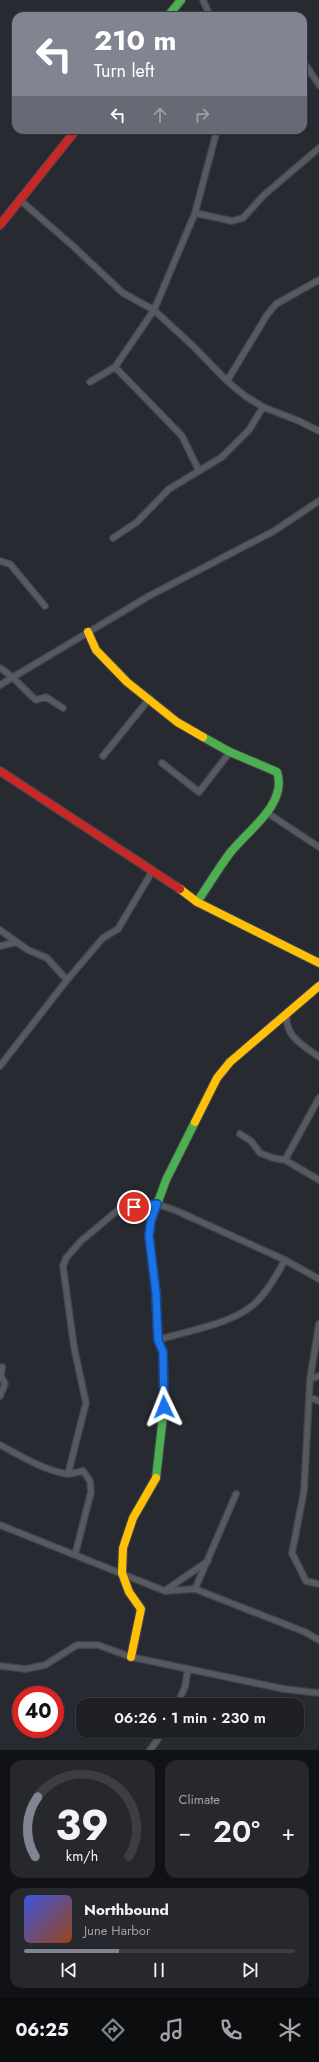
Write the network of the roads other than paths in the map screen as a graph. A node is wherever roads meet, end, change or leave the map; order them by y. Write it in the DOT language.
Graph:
graph roads {
  1 [pos="181,0"];
  2 [pos="204,0"];
  3 [pos="171,12"];
  4 [pos="208,12"];
  5 [pos="307,67"];
  6 [pos="319,85"];
  7 [pos="73,134"];
  8 [pos="216,134"];
  9 [pos="319,148"];
  10 [pos="20,200"];
  11 [pos="195,213"];
  12 [pos="0,225"];
  13 [pos="319,280"];
  14 [pos="154,310"];
  15 [pos="115,367"];
  16 [pos="90,382"];
  17 [pos="227,382"];
  18 [pos="263,407"];
  19 [pos="319,431"];
  20 [pos="199,471"];
  21 [pos="319,501"];
  22 [pos="113,538"];
  23 [pos="0,561"];
  24 [pos="45,606"];
  25 [pos="88,632"];
  26 [pos="0,668"];
  27 [pos="13,676"];
  28 [pos="0,685"];
  29 [pos="150,698"];
  30 [pos="63,708"];
  31 [pos="230,752"];
  32 [pos="104,756"];
  33 [pos="162,763"];
  34 [pos="0,771"];
  35 [pos="266,812"];
  36 [pos="319,847"];
  37 [pos="152,870"];
  38 [pos="196,902"];
  39 [pos="0,930"];
  40 [pos="17,942"];
  41 [pos="0,946"];
  42 [pos="319,964"];
  43 [pos="67,980"];
  44 [pos="319,986"];
  45 [pos="287,1015"];
  46 [pos="319,1057"];
  47 [pos="0,1066"];
  48 [pos="319,1098"];
  49 [pos="240,1134"];
  50 [pos="285,1160"];
  51 [pos="319,1180"];
  52 [pos="157,1204"];
  53 [pos="285,1260"];
  54 [pos="319,1278"];
  55 [pos="319,1324"];
  56 [pos="158,1340"];
  57 [pos="2,1367"];
  58 [pos="319,1376"];
  59 [pos="310,1379"];
  60 [pos="0,1396"];
  61 [pos="309,1397"];
  62 [pos="319,1401"];
  63 [pos="0,1444"];
  64 [pos="68,1474"];
  65 [pos="236,1494"];
  66 [pos="0,1525"];
  67 [pos="75,1555"];
  68 [pos="208,1561"];
  69 [pos="122,1574"];
  70 [pos="319,1584"];
  71 [pos="195,1589"];
  72 [pos="165,1591"];
  73 [pos="319,1640"];
  74 [pos="131,1657"];
  75 [pos="0,1666"];
  76 [pos="188,1669"];
  77 [pos="319,1693"];
  78 [pos="180,1698"];
  79 [pos="159,1738"];
  80 [pos="150,1750"];
  1 -- 3 [label="street"];
  2 -- 4 [label="street"];
  5 -- 6 [label="street"];
  7 -- 10 [label="street"];
  8 -- 11 [label="street"];
  9 -- 11 [label="street"];
  10 -- 12 [label="street"];
  10 -- 14 [label="street"];
  11 -- 14 [label="street"];
  13 -- 17 [label="street"];
  14 -- 15 [label="street"];
  14 -- 17 [label="street"];
  15 -- 16 [label="street"];
  15 -- 20 [label="street"];
  17 -- 18 [label="street"];
  18 -- 19 [label="street"];
  18 -- 20 [label="street"];
  20 -- 22 [label="street"];
  21 -- 25 [label="street"];
  23 -- 24 [label="street"];
  25 -- 27 [label="street"];
  25 -- 29 [label="street"];
  26 -- 27 [label="street"];
  27 -- 28 [label="street"];
  27 -- 30 [label="street"];
  29 -- 31 [label="street"];
  29 -- 32 [label="street"];
  31 -- 33 [label="street"];
  31 -- 35 [label="street"];
  34 -- 37 [label="street"];
  35 -- 36 [label="street"];
  35 -- 38 [label="street"];
  37 -- 38 [label="street"];
  37 -- 43 [label="street"];
  38 -- 42 [label="street"];
  39 -- 40 [label="street"];
  40 -- 41 [label="street"];
  40 -- 43 [label="street"];
  43 -- 47 [label="street"];
  44 -- 45 [label="street"];
  45 -- 46 [label="street"];
  45 -- 52 [label="street"];
  48 -- 50 [label="street"];
  49 -- 50 [label="street"];
  50 -- 51 [label="street"];
  52 -- 53 [label="street"];
  52 -- 56 [label="street"];
  52 -- 64 [label="street"];
  53 -- 54 [label="street"];
  53 -- 56 [label="street"];
  55 -- 59 [label="street"];
  56 -- 69 [label="street"];
  57 -- 60 [label="street"];
  58 -- 59 [label="street"];
  59 -- 61 [label="street"];
  61 -- 62 [label="street"];
  61 -- 70 [label="street"];
  63 -- 64 [label="street"];
  64 -- 67 [label="street"];
  65 -- 68 [label="street"];
  66 -- 67 [label="street"];
  67 -- 69 [label="street"];
  68 -- 71 [label="street"];
  68 -- 72 [label="street"];
  69 -- 72 [label="street"];
  69 -- 74 [label="street"];
  71 -- 72 [label="street"];
  71 -- 73 [label="street"];
  74 -- 75 [label="street"];
  74 -- 76 [label="street"];
  76 -- 77 [label="street"];
  76 -- 78 [label="street"];
  79 -- 80 [label="street"];
}
